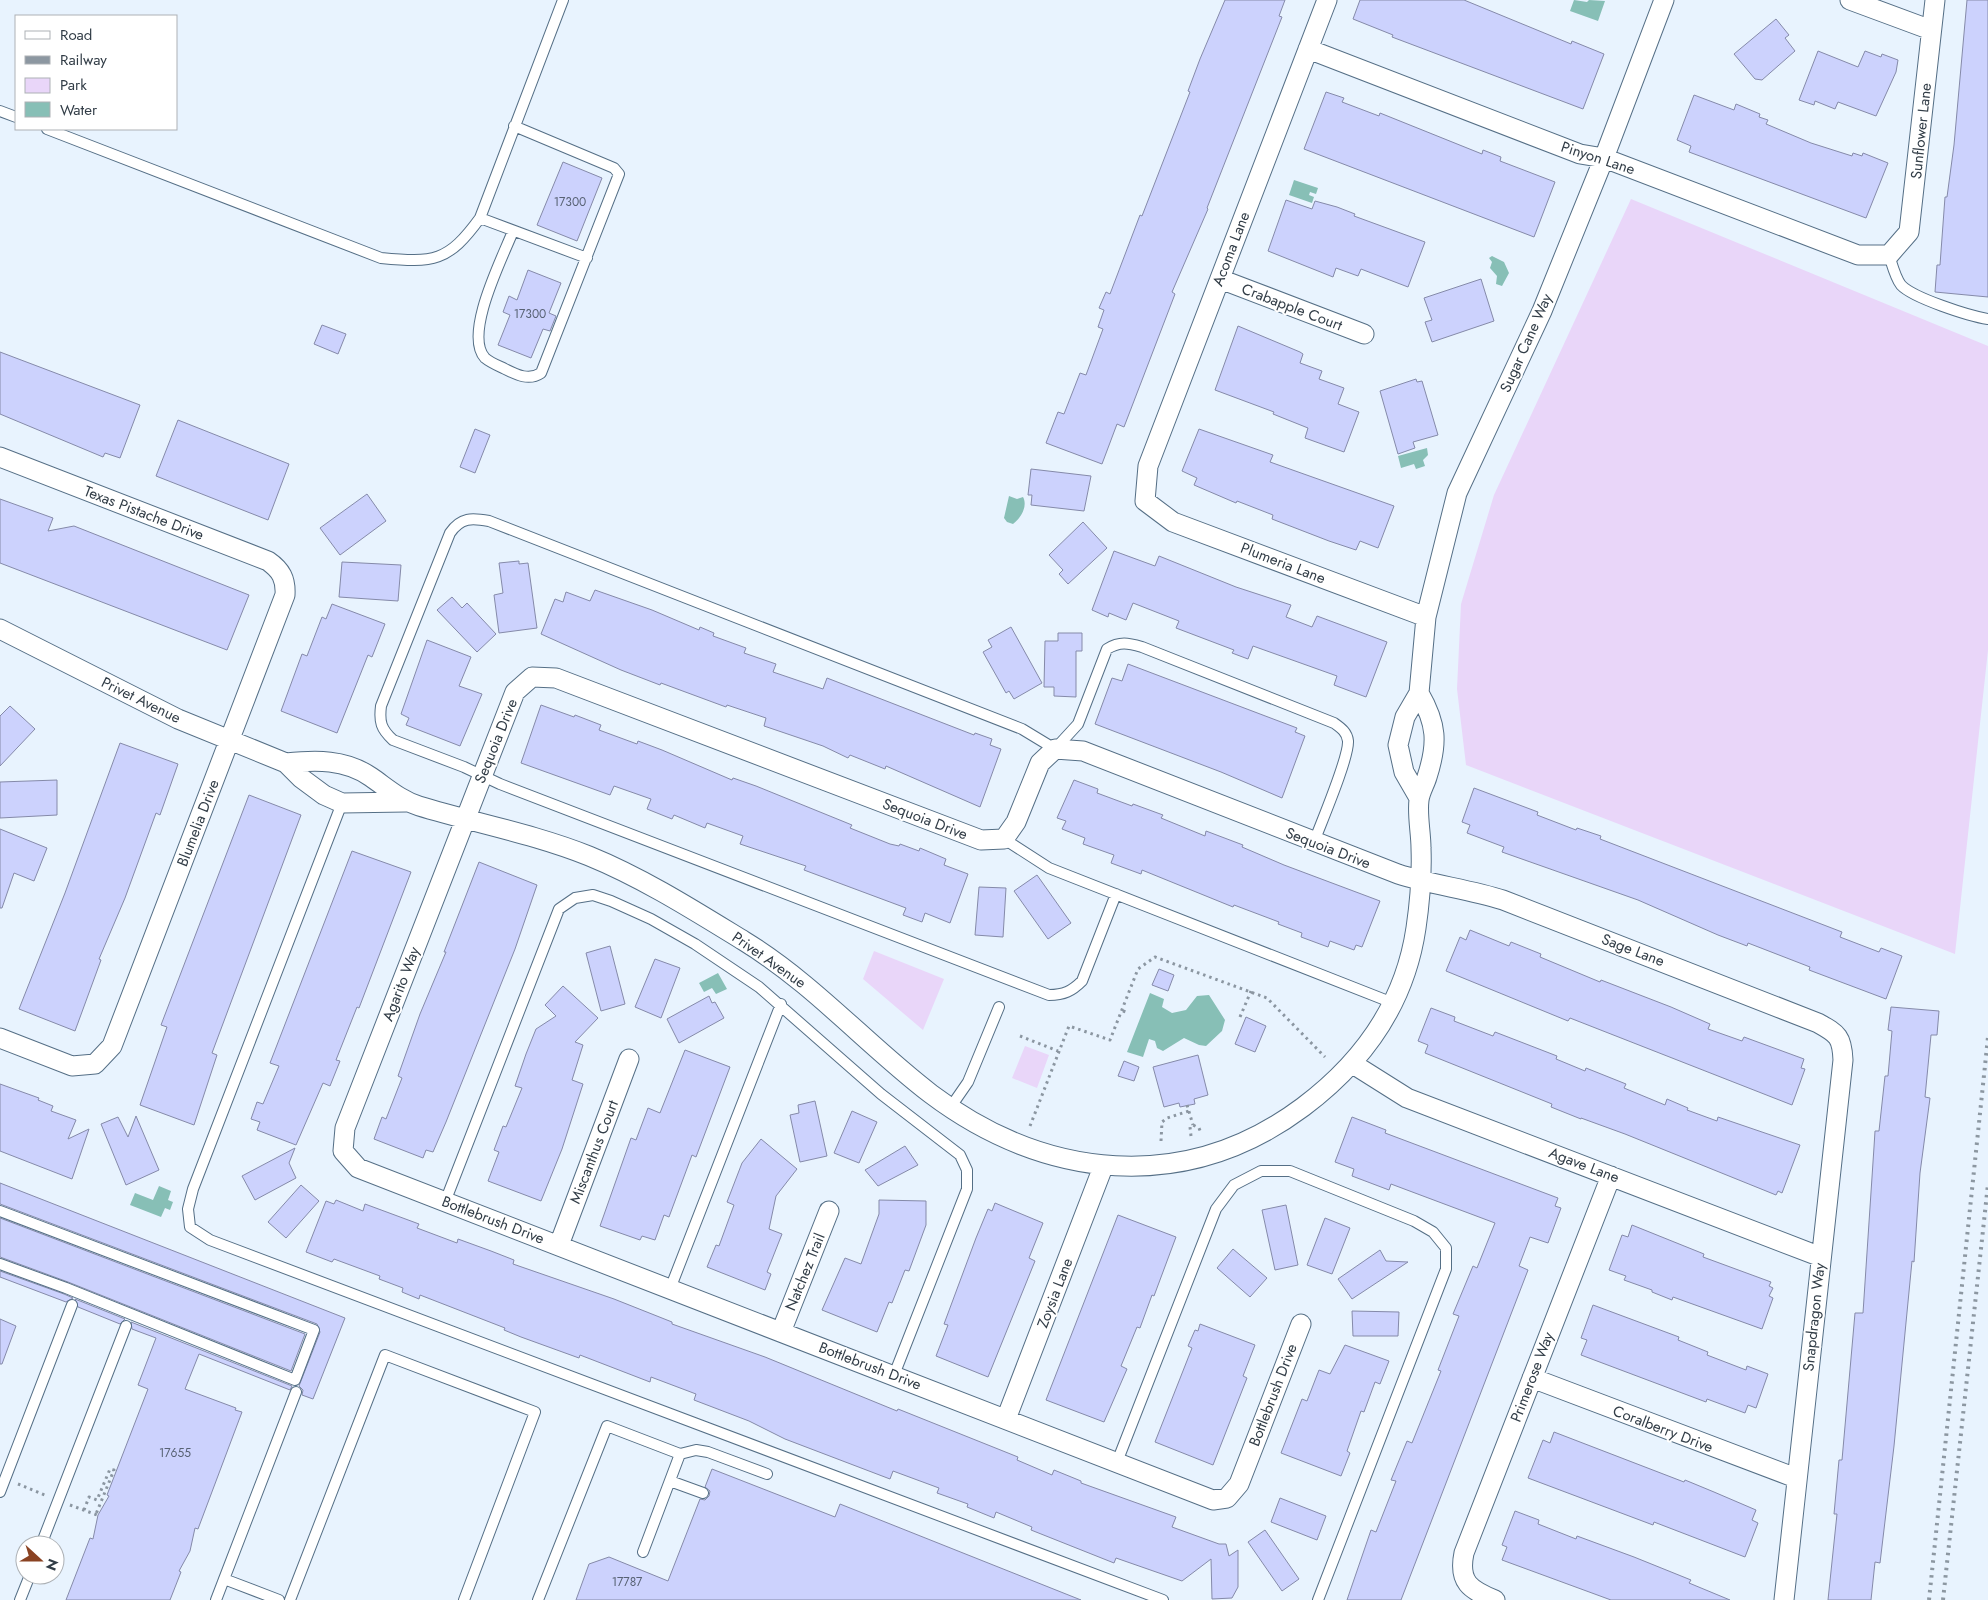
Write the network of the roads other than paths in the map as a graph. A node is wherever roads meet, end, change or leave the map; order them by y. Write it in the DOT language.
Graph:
graph roads {
  1 [pos="563,0"];
  2 [pos="1327,0"];
  3 [pos="1664,0"];
  4 [pos="1850,0"];
  5 [pos="1935,0"];
  6 [pos="1931,30"];
  7 [pos="1308,49"];
  8 [pos="0,111"];
  9 [pos="15,117"];
  10 [pos="514,126"];
  11 [pos="50,130"];
  12 [pos="1604,158"];
  13 [pos="480,218"];
  14 [pos="513,231"];
  15 [pos="1889,255"];
  16 [pos="587,258"];
  17 [pos="1220,279"];
  18 [pos="1988,319"];
  19 [pos="1364,334"];
  20 [pos="0,458"];
  21 [pos="1145,501"];
  22 [pos="283,576"];
  23 [pos="1426,617"];
  24 [pos="0,629"];
  25 [pos="1419,693"];
  26 [pos="229,740"];
  27 [pos="1055,749"];
  28 [pos="286,763"];
  29 [pos="482,776"];
  30 [pos="1419,798"];
  31 [pos="406,802"];
  32 [pos="342,803"];
  33 [pos="465,820"];
  34 [pos="1004,839"];
  35 [pos="1314,842"];
  36 [pos="1422,882"];
  37 [pos="1116,894"];
  38 [pos="1392,1003"];
  39 [pos="781,1004"];
  40 [pos="999,1007"];
  41 [pos="1838,1035"];
  42 [pos="0,1038"];
  43 [pos="629,1060"];
  44 [pos="1353,1064"];
  45 [pos="950,1108"];
  46 [pos="343,1151"];
  47 [pos="1103,1167"];
  48 [pos="1611,1176"];
  49 [pos="445,1202"];
  50 [pos="0,1211"];
  51 [pos="829,1211"];
  52 [pos="559,1245"];
  53 [pos="1821,1257"];
  54 [pos="0,1264"];
  55 [pos="670,1289"];
  56 [pos="72,1305"];
  57 [pos="1301,1324"];
  58 [pos="126,1326"];
  59 [pos="781,1332"];
  60 [pos="894,1375"];
  61 [pos="1532,1378"];
  62 [pos="296,1392"];
  63 [pos="1006,1420"];
  64 [pos="680,1454"];
  65 [pos="1117,1462"];
  66 [pos="766,1474"];
  67 [pos="1796,1478"];
  68 [pos="670,1481"];
  69 [pos="0,1492"];
  70 [pos="703,1493"];
  71 [pos="46,1535"];
  72 [pos="643,1552"];
  73 [pos="224,1579"];
  74 [pos="26,1585"];
  75 [pos="20,1600"];
  76 [pos="216,1600"];
  77 [pos="279,1600"];
  78 [pos="290,1600"];
  79 [pos="464,1600"];
  80 [pos="538,1600"];
  81 [pos="1163,1600"];
  82 [pos="1318,1600"];
  83 [pos="1495,1600"];
  84 [pos="1784,1600"];
  1 -- 10 [label="lane"];
  2 -- 7 [label="street, Acoma Lane"];
  3 -- 12 [label="street, Sugar Cane Way"];
  4 -- 6 [label="street"];
  5 -- 6 [label="street, Sunflower Lane"];
  6 -- 15 [label="street, Sunflower Lane"];
  7 -- 12 [label="street, Pinyon Lane"];
  7 -- 17 [label="street, Acoma Lane"];
  8 -- 9 [label="lane"];
  10 -- 13 [label="lane"];
  10 -- 16 [label="lane"];
  11 -- 13 [label="lane"];
  12 -- 15 [label="street, Pinyon Lane"];
  12 -- 23 [label="street, Sugar Cane Way"];
  13 -- 14 [label="lane"];
  14 -- 16 [label="lane"];
  14 -- 16 [label="lane"];
  15 -- 18 [label="lane"];
  17 -- 19 [label="street, Crabapple Court"];
  17 -- 21 [label="street, Acoma Lane"];
  20 -- 22 [label="street, Texas Pistache Drive"];
  21 -- 23 [label="street, Plumeria Lane"];
  22 -- 26 [label="street, Blumelia Drive"];
  23 -- 25 [label="street, Sugar Cane Way"];
  24 -- 26 [label="street, Privet Avenue"];
  25 -- 30 [label="street, Sugar Cane Way"];
  25 -- 30 [label="street, Sugar Cane Way"];
  26 -- 28 [label="street, Privet Avenue"];
  26 -- 42 [label="street, Blumelia Drive"];
  27 -- 29 [label="lane"];
  27 -- 34 [label="street"];
  27 -- 35 [label="street, Sequoia Drive"];
  27 -- 35 [label="lane"];
  28 -- 31 [label="street, Privet Avenue"];
  28 -- 32 [label="street, Privet Avenue"];
  29 -- 33 [label="street, Sequoia Drive"];
  29 -- 34 [label="street, Sequoia Drive"];
  29 -- 37 [label="lane"];
  30 -- 36 [label="street, Sugar Cane Way"];
  31 -- 32 [label="street, Privet Avenue"];
  31 -- 33 [label="street, Privet Avenue"];
  32 -- 81 [label="lane"];
  33 -- 45 [label="street, Privet Avenue"];
  33 -- 46 [label="street, Agarito Way"];
  34 -- 37 [label="lane"];
  35 -- 36 [label="street, Sequoia Drive"];
  36 -- 38 [label="street, Sugar Cane Way"];
  36 -- 41 [label="street, Sage Lane"];
  37 -- 38 [label="lane"];
  38 -- 44 [label="street, Sugar Cane Way"];
  39 -- 49 [label="lane"];
  39 -- 55 [label="lane"];
  39 -- 60 [label="lane"];
  40 -- 45 [label="lane"];
  41 -- 53 [label="street, Snapdragon Way"];
  43 -- 52 [label="street, Miscanthus Court"];
  44 -- 47 [label="street, Sugar Cane Way"];
  44 -- 48 [label="street, Agave Lane"];
  45 -- 47 [label="street, Privet Avenue"];
  46 -- 49 [label="street, Bottlebrush Drive"];
  47 -- 63 [label="street, Zoysia Lane"];
  48 -- 53 [label="street, Agave Lane"];
  48 -- 61 [label="street, Primerose Way"];
  49 -- 52 [label="street, Bottlebrush Drive"];
  50 -- 54 [label="lane"];
  51 -- 59 [label="street, Natchez Trail"];
  52 -- 55 [label="street, Bottlebrush Drive"];
  53 -- 67 [label="street, Snapdragon Way"];
  55 -- 59 [label="street, Bottlebrush Drive"];
  56 -- 69 [label="lane"];
  57 -- 65 [label="street, Bottlebrush Drive"];
  58 -- 71 [label="lane"];
  59 -- 60 [label="street, Bottlebrush Drive"];
  60 -- 63 [label="street, Bottlebrush Drive"];
  61 -- 67 [label="street, Coralberry Drive"];
  61 -- 83 [label="street, Primerose Way"];
  62 -- 73 [label="lane"];
  63 -- 65 [label="street, Bottlebrush Drive"];
  64 -- 66 [label="lane"];
  64 -- 68 [label="lane"];
  64 -- 80 [label="lane"];
  65 -- 82 [label="lane"];
  67 -- 84 [label="street, Snapdragon Way"];
  68 -- 70 [label="lane"];
  68 -- 72 [label="lane"];
  73 -- 76 [label="lane"];
  73 -- 77 [label="lane"];
  74 -- 75 [label="lane"];
  78 -- 79 [label="lane"];
}
